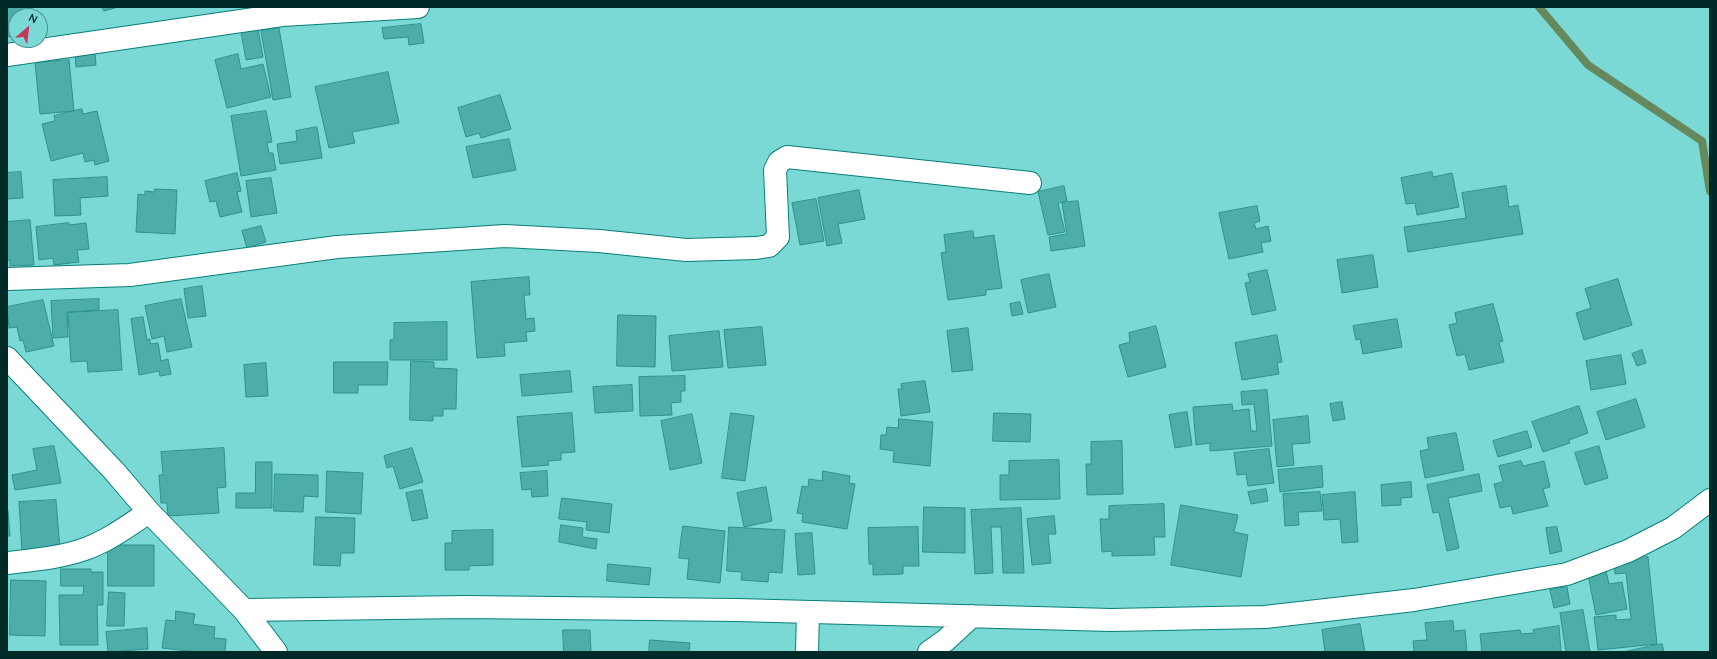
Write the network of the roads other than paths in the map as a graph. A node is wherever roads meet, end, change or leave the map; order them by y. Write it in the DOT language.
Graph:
graph roads {
  1 [pos="418,7"];
  2 [pos="7,55"];
  3 [pos="1030,183"];
  4 [pos="7,279"];
  5 [pos="7,358"];
  6 [pos="1710,500"];
  7 [pos="149,512"];
  8 [pos="7,562"];
  9 [pos="244,610"];
  10 [pos="808,612"];
  11 [pos="972,616"];
  12 [pos="276,652"];
  13 [pos="808,652"];
  14 [pos="929,652"];
  1 -- 2 [label="street"];
  3 -- 4 [label="street"];
  5 -- 7 [label="street"];
  6 -- 11 [label="street"];
  7 -- 8 [label="street"];
  7 -- 9 [label="street"];
  9 -- 10 [label="street"];
  9 -- 12 [label="street"];
  10 -- 11 [label="street"];
  10 -- 13 [label="street"];
  11 -- 14 [label="street"];
}
